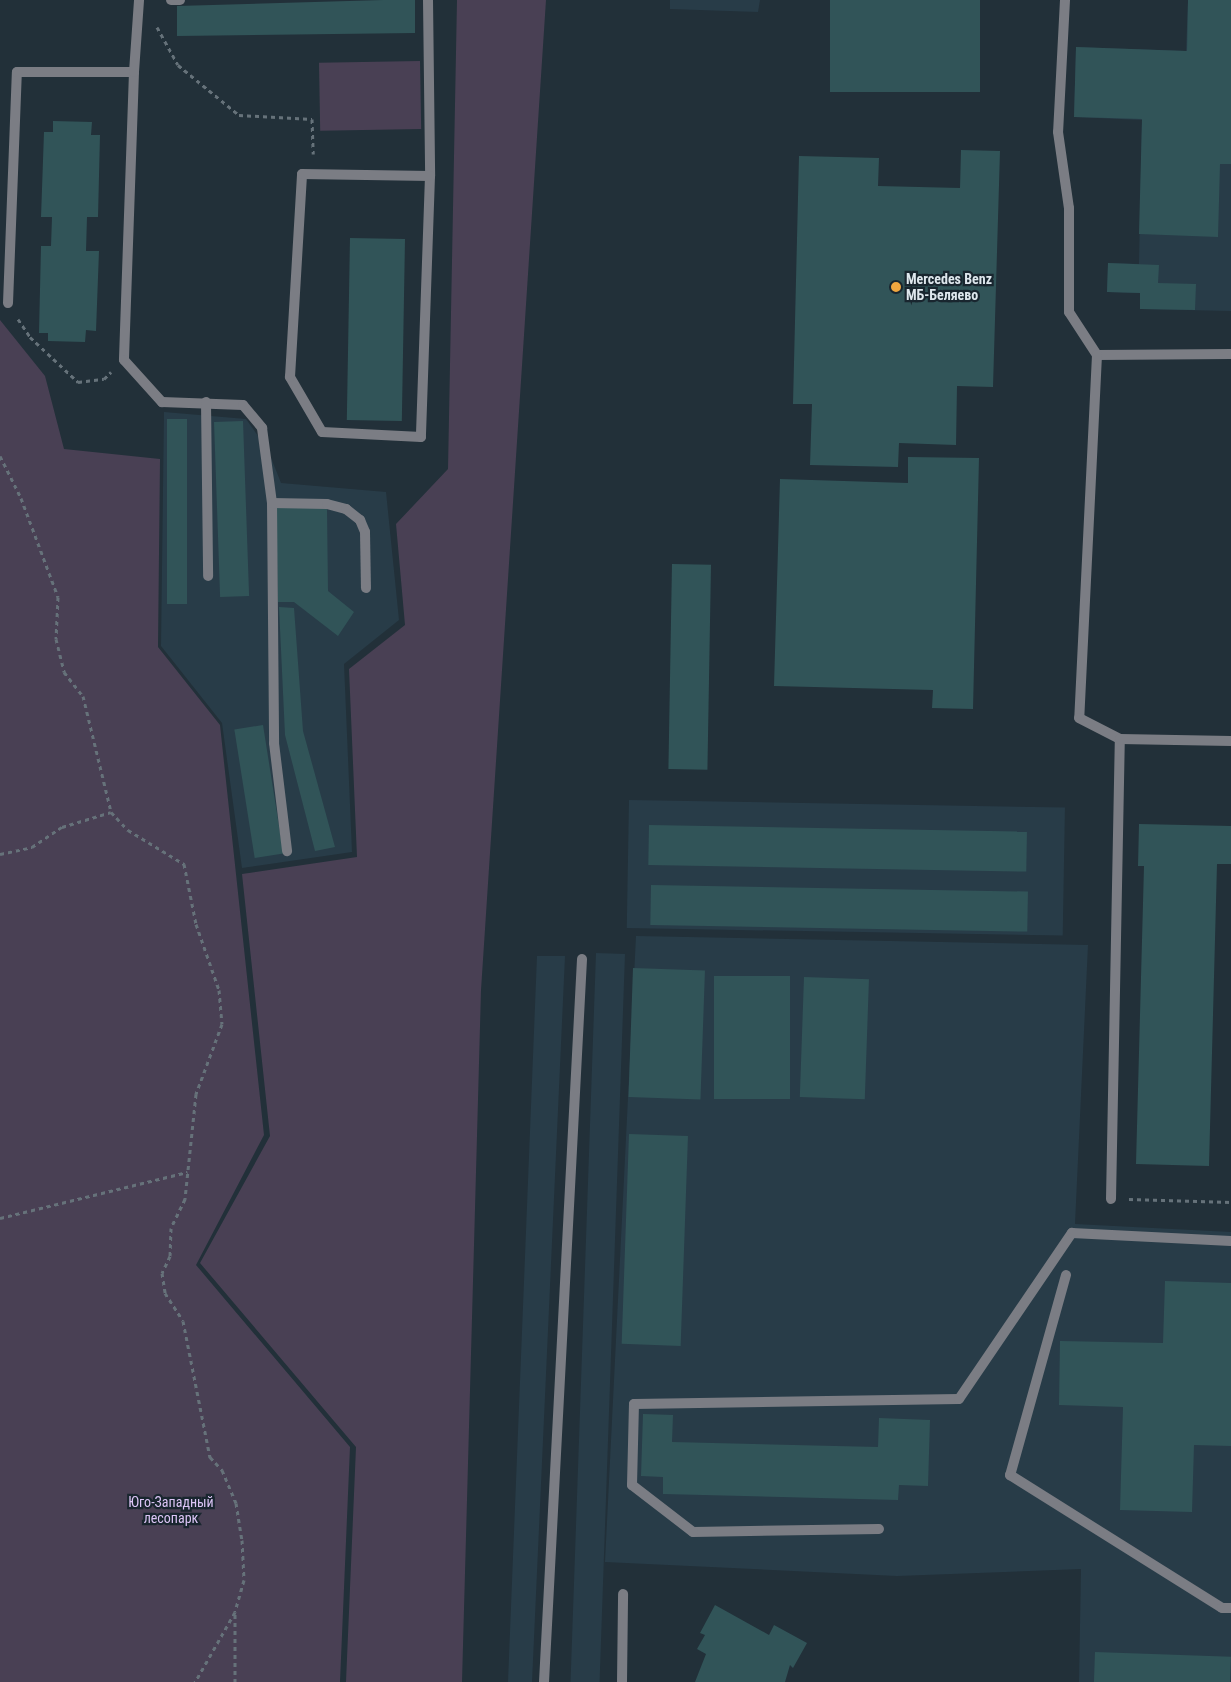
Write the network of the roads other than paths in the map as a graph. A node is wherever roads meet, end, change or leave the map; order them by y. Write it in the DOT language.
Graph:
graph roads {
  1 [pos="139,0"];
  2 [pos="172,0"];
  3 [pos="180,0"];
  4 [pos="428,0"];
  5 [pos="1065,0"];
  6 [pos="134,72"];
  7 [pos="430,176"];
  8 [pos="8,303"];
  9 [pos="1231,354"];
  10 [pos="1097,355"];
  11 [pos="206,402"];
  12 [pos="272,503"];
  13 [pos="208,576"];
  14 [pos="366,588"];
  15 [pos="1120,739"];
  16 [pos="1231,741"];
  17 [pos="287,851"];
  18 [pos="582,959"];
  19 [pos="1111,1199"];
  20 [pos="1231,1241"];
  21 [pos="1066,1275"];
  22 [pos="878,1529"];
  23 [pos="624,1594"];
  24 [pos="1231,1608"];
  25 [pos="544,1682"];
  26 [pos="622,1682"];
  1 -- 6 [label="lane"];
  2 -- 3 [label="lane"];
  4 -- 7 [label="lane"];
  5 -- 10 [label="lane"];
  6 -- 8 [label="lane"];
  6 -- 11 [label="lane"];
  7 -- 7 [label="lane"];
  9 -- 10 [label="lane"];
  10 -- 15 [label="lane"];
  11 -- 12 [label="lane"];
  11 -- 13 [label="lane"];
  12 -- 14 [label="lane"];
  12 -- 17 [label="lane"];
  15 -- 16 [label="lane"];
  15 -- 19 [label="lane"];
  18 -- 25 [label="lane"];
  20 -- 22 [label="lane"];
  21 -- 24 [label="lane"];
  23 -- 26 [label="lane"];
}
